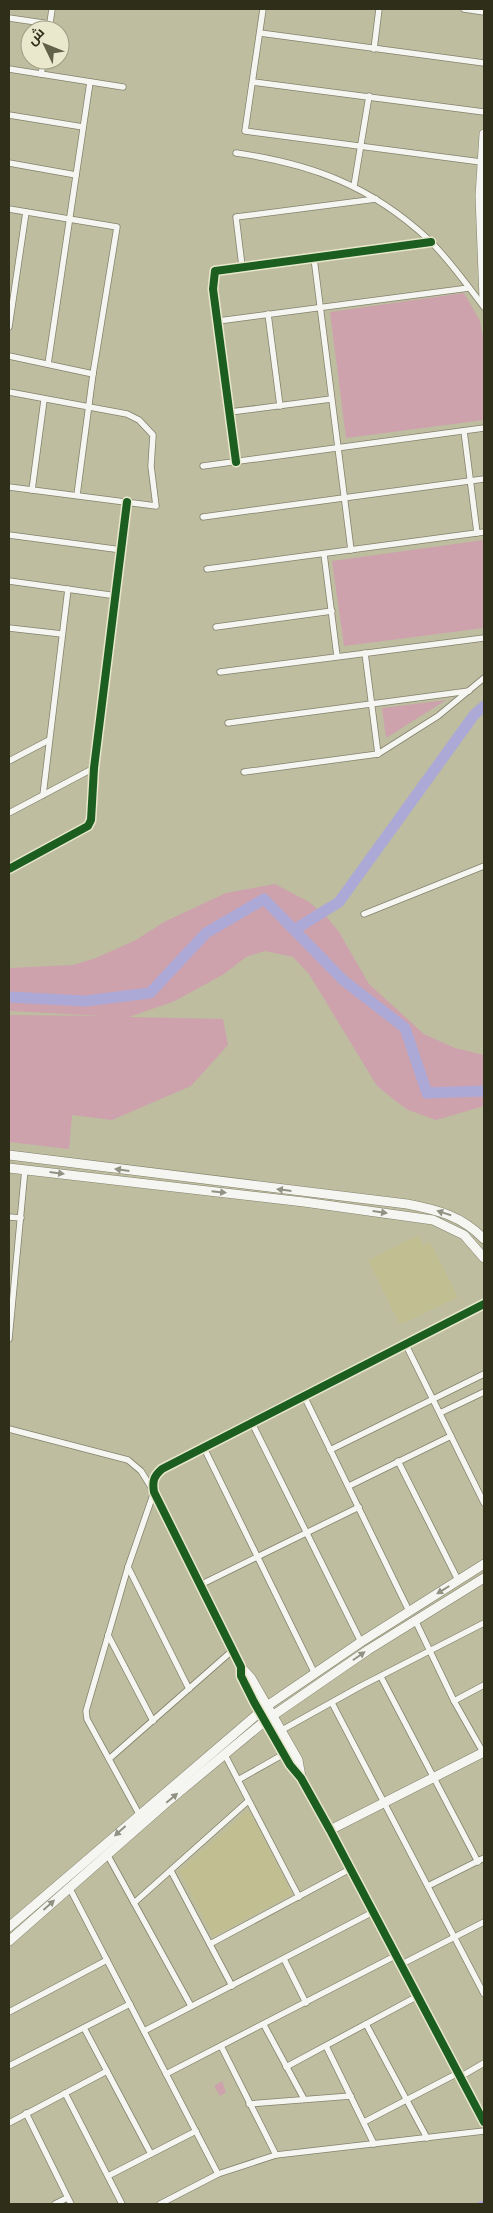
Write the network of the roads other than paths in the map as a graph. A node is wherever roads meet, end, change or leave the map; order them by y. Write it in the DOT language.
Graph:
graph roads {
  1 [pos="263,9"];
  2 [pos="379,9"];
  3 [pos="464,9"];
  4 [pos="484,12"];
  5 [pos="260,33"];
  6 [pos="374,49"];
  7 [pos="484,63"];
  8 [pos="9,69"];
  9 [pos="42,70"];
  10 [pos="41,74"];
  11 [pos="90,82"];
  12 [pos="252,82"];
  13 [pos="124,86"];
  14 [pos="369,96"];
  15 [pos="484,112"];
  16 [pos="9,115"];
  17 [pos="84,127"];
  18 [pos="484,134"];
  19 [pos="361,146"];
  20 [pos="236,153"];
  21 [pos="481,162"];
  22 [pos="9,164"];
  23 [pos="76,175"];
  24 [pos="354,186"];
  25 [pos="376,199"];
  26 [pos="9,209"];
  27 [pos="26,212"];
  28 [pos="70,219"];
  29 [pos="431,242"];
  30 [pos="314,258"];
  31 [pos="242,266"];
  32 [pos="469,288"];
  33 [pos="484,299"];
  34 [pos="484,307"];
  35 [pos="320,308"];
  36 [pos="10,311"];
  37 [pos="268,314"];
  38 [pos="218,321"];
  39 [pos="9,327"];
  40 [pos="9,356"];
  41 [pos="48,364"];
  42 [pos="93,374"];
  43 [pos="9,392"];
  44 [pos="331,399"];
  45 [pos="44,400"];
  46 [pos="280,406"];
  47 [pos="88,408"];
  48 [pos="230,412"];
  49 [pos="484,428"];
  50 [pos="464,431"];
  51 [pos="338,449"];
  52 [pos="236,462"];
  53 [pos="203,466"];
  54 [pos="484,479"];
  55 [pos="470,481"];
  56 [pos="9,487"];
  57 [pos="32,490"];
  58 [pos="77,495"];
  59 [pos="345,498"];
  60 [pos="127,502"];
  61 [pos="203,517"];
  62 [pos="484,532"];
  63 [pos="477,533"];
  64 [pos="9,535"];
  65 [pos="122,550"];
  66 [pos="351,550"];
  67 [pos="324,554"];
  68 [pos="207,569"];
  69 [pos="9,582"];
  70 [pos="68,589"];
  71 [pos="117,596"];
  72 [pos="332,611"];
  73 [pos="216,627"];
  74 [pos="9,628"];
  75 [pos="62,634"];
  76 [pos="484,638"];
  77 [pos="366,653"];
  78 [pos="337,656"];
  79 [pos="220,672"];
  80 [pos="484,678"];
  81 [pos="471,691"];
  82 [pos="373,703"];
  83 [pos="228,723"];
  84 [pos="49,740"];
  85 [pos="378,754"];
  86 [pos="9,761"];
  87 [pos="94,768"];
  88 [pos="244,772"];
  89 [pos="44,795"];
  90 [pos="9,814"];
  91 [pos="484,866"];
  92 [pos="9,869"];
  93 [pos="364,914"];
  94 [pos="9,1155"];
  95 [pos="9,1168"];
  96 [pos="25,1170"];
  97 [pos="155,1174"];
  98 [pos="154,1184"];
  99 [pos="9,1217"];
  100 [pos="21,1218"];
  101 [pos="484,1239"];
  102 [pos="484,1258"];
  103 [pos="484,1304"];
  104 [pos="9,1339"];
  105 [pos="406,1344"];
  106 [pos="483,1377"];
  107 [pos="484,1392"];
  108 [pos="304,1396"];
  109 [pos="434,1400"];
  110 [pos="440,1412"];
  111 [pos="252,1423"];
  112 [pos="9,1429"];
  113 [pos="451,1436"];
  114 [pos="204,1448"];
  115 [pos="330,1450"];
  116 [pos="398,1461"];
  117 [pos="349,1486"];
  118 [pos="154,1492"];
  119 [pos="484,1500"];
  120 [pos="359,1507"];
  121 [pos="306,1533"];
  122 [pos="256,1558"];
  123 [pos="484,1564"];
  124 [pos="128,1567"];
  125 [pos="484,1578"];
  126 [pos="458,1580"];
  127 [pos="200,1585"];
  128 [pos="409,1611"];
  129 [pos="415,1620"];
  130 [pos="484,1623"];
  131 [pos="108,1635"];
  132 [pos="361,1642"];
  133 [pos="233,1650"];
  134 [pos="429,1651"];
  135 [pos="315,1674"];
  136 [pos="381,1677"];
  137 [pos="484,1685"];
  138 [pos="189,1689"];
  139 [pos="284,1694"];
  140 [pos="256,1695"];
  141 [pos="299,1698"];
  142 [pos="454,1701"];
  143 [pos="332,1702"];
  144 [pos="264,1709"];
  145 [pos="273,1716"];
  146 [pos="153,1721"];
  147 [pos="265,1721"];
  148 [pos="282,1730"];
  149 [pos="237,1732"];
  150 [pos="244,1739"];
  151 [pos="283,1747"];
  152 [pos="484,1753"];
  153 [pos="225,1755"];
  154 [pos="109,1759"];
  155 [pos="432,1777"];
  156 [pos="301,1778"];
  157 [pos="238,1780"];
  158 [pos="247,1802"];
  159 [pos="384,1804"];
  160 [pos="139,1814"];
  161 [pos="330,1830"];
  162 [pos="107,1854"];
  163 [pos="484,1858"];
  164 [pos="478,1862"];
  165 [pos="350,1869"];
  166 [pos="171,1871"];
  167 [pos="428,1886"];
  168 [pos="69,1887"];
  169 [pos="299,1897"];
  170 [pos="134,1903"];
  171 [pos="372,1912"];
  172 [pos="484,1922"];
  173 [pos="9,1927"];
  174 [pos="455,1937"];
  175 [pos="9,1940"];
  176 [pos="210,1944"];
  177 [pos="395,1956"];
  178 [pos="284,1959"];
  179 [pos="106,1960"];
  180 [pos="400,1965"];
  181 [pos="232,1986"];
  182 [pos="484,1994"];
  183 [pos="416,1997"];
  184 [pos="306,2003"];
  185 [pos="130,2004"];
  186 [pos="191,2006"];
  187 [pos="9,2012"];
  188 [pos="366,2024"];
  189 [pos="264,2025"];
  190 [pos="84,2028"];
  191 [pos="144,2031"];
  192 [pos="221,2046"];
  193 [pos="326,2046"];
  194 [pos="484,2063"];
  195 [pos="9,2066"];
  196 [pos="286,2067"];
  197 [pos="107,2071"];
  198 [pos="166,2074"];
  199 [pos="459,2075"];
  200 [pos="65,2093"];
  201 [pos="351,2096"];
  202 [pos="304,2099"];
  203 [pos="407,2100"];
  204 [pos="249,2104"];
  205 [pos="26,2114"];
  206 [pos="9,2122"];
  207 [pos="364,2122"];
  208 [pos="484,2122"];
  209 [pos="196,2131"];
  210 [pos="484,2131"];
  211 [pos="427,2138"];
  212 [pos="374,2144"];
  213 [pos="151,2154"];
  214 [pos="276,2154"];
  215 [pos="218,2174"];
  216 [pos="108,2176"];
  217 [pos="68,2198"];
  218 [pos="55,2204"];
  219 [pos="71,2204"];
  220 [pos="122,2204"];
  221 [pos="160,2204"];
  1 -- 5 [label="street"];
  2 -- 6 [label="street"];
  3 -- 4 [label="street"];
  5 -- 6 [label="street"];
  5 -- 12 [label="street"];
  6 -- 7 [label="street"];
  8 -- 10 [label="street"];
  9 -- 10 [label="street"];
  10 -- 11 [label="street"];
  11 -- 13 [label="street"];
  11 -- 17 [label="street"];
  12 -- 14 [label="street"];
  12 -- 19 [label="street"];
  14 -- 15 [label="street"];
  14 -- 19 [label="street"];
  16 -- 17 [label="street"];
  17 -- 23 [label="street"];
  18 -- 21 [label="main road"];
  19 -- 21 [label="street"];
  19 -- 24 [label="street"];
  20 -- 24 [label="street"];
  21 -- 33 [label="main road"];
  22 -- 23 [label="street"];
  23 -- 28 [label="street"];
  24 -- 25 [label="street"];
  25 -- 29 [label="street"];
  25 -- 31 [label="street"];
  26 -- 27 [label="street"];
  27 -- 28 [label="street"];
  27 -- 36 [label="street"];
  28 -- 41 [label="street"];
  28 -- 42 [label="street"];
  29 -- 30 [label="street"];
  29 -- 32 [label="street"];
  30 -- 31 [label="street"];
  30 -- 35 [label="street"];
  31 -- 38 [label="street"];
  32 -- 34 [label="street"];
  32 -- 35 [label="street"];
  35 -- 37 [label="street"];
  35 -- 44 [label="street"];
  36 -- 39 [label="street"];
  37 -- 38 [label="street"];
  37 -- 46 [label="street"];
  38 -- 48 [label="street"];
  40 -- 41 [label="street"];
  41 -- 42 [label="street"];
  42 -- 47 [label="street"];
  43 -- 45 [label="street"];
  44 -- 46 [label="street"];
  44 -- 51 [label="street"];
  45 -- 47 [label="street"];
  45 -- 57 [label="street"];
  46 -- 48 [label="street"];
  47 -- 58 [label="street"];
  47 -- 60 [label="street"];
  48 -- 52 [label="street"];
  49 -- 50 [label="street"];
  50 -- 51 [label="street"];
  50 -- 55 [label="street"];
  51 -- 52 [label="street"];
  51 -- 59 [label="street"];
  52 -- 53 [label="street"];
  54 -- 55 [label="street"];
  55 -- 59 [label="street"];
  55 -- 63 [label="street"];
  56 -- 57 [label="street"];
  57 -- 58 [label="street"];
  58 -- 60 [label="street"];
  59 -- 61 [label="street"];
  59 -- 66 [label="street"];
  60 -- 65 [label="street"];
  62 -- 63 [label="street"];
  63 -- 66 [label="street"];
  64 -- 65 [label="street"];
  65 -- 71 [label="street"];
  66 -- 67 [label="street"];
  67 -- 68 [label="street"];
  67 -- 72 [label="street"];
  69 -- 70 [label="street"];
  70 -- 71 [label="street"];
  70 -- 75 [label="street"];
  71 -- 87 [label="street"];
  72 -- 73 [label="street"];
  72 -- 78 [label="street"];
  74 -- 75 [label="street"];
  75 -- 84 [label="street"];
  76 -- 77 [label="street"];
  77 -- 78 [label="street"];
  77 -- 82 [label="street"];
  78 -- 79 [label="street"];
  80 -- 81 [label="street"];
  81 -- 82 [label="street"];
  81 -- 85 [label="street"];
  82 -- 83 [label="street"];
  82 -- 85 [label="street"];
  84 -- 86 [label="street"];
  84 -- 89 [label="street"];
  85 -- 88 [label="street"];
  87 -- 89 [label="street"];
  87 -- 92 [label="street"];
  89 -- 90 [label="street"];
  91 -- 93 [label="street"];
  97 -- 94 [label="main road, one-way"];
  95 -- 96 [label="main road"];
  96 -- 98 [label="main road, one-way"];
  96 -- 100 [label="street"];
  97 -- 98 [label="main road"];
  101 -- 97 [label="main road, one-way"];
  98 -- 102 [label="main road, one-way"];
  99 -- 100 [label="street"];
  100 -- 104 [label="street"];
  103 -- 105 [label="main road"];
  105 -- 108 [label="main road"];
  105 -- 109 [label="street"];
  106 -- 109 [label="street"];
  107 -- 110 [label="street"];
  108 -- 111 [label="main road"];
  108 -- 115 [label="street"];
  109 -- 110 [label="street"];
  109 -- 115 [label="street"];
  110 -- 113 [label="street"];
  111 -- 114 [label="main road"];
  111 -- 121 [label="street"];
  112 -- 118 [label="street"];
  113 -- 116 [label="street"];
  113 -- 119 [label="street"];
  114 -- 118 [label="main road"];
  114 -- 122 [label="street"];
  115 -- 117 [label="street"];
  116 -- 117 [label="street"];
  116 -- 126 [label="street"];
  117 -- 120 [label="street"];
  118 -- 124 [label="street"];
  118 -- 127 [label="main road"];
  120 -- 121 [label="street"];
  120 -- 128 [label="street"];
  121 -- 122 [label="street"];
  121 -- 132 [label="street"];
  122 -- 127 [label="street"];
  122 -- 135 [label="street"];
  123 -- 126 [label="main road"];
  124 -- 131 [label="street"];
  124 -- 138 [label="street"];
  125 -- 129 [label="main road"];
  126 -- 128 [label="main road, one-way"];
  127 -- 133 [label="main road"];
  128 -- 132 [label="main road"];
  129 -- 134 [label="street"];
  141 -- 129 [label="main road, one-way"];
  130 -- 134 [label="street"];
  131 -- 146 [label="street"];
  131 -- 154 [label="street"];
  132 -- 135 [label="main road"];
  133 -- 138 [label="street"];
  133 -- 140 [label="main road"];
  134 -- 136 [label="street"];
  134 -- 142 [label="street"];
  135 -- 139 [label="main road"];
  136 -- 143 [label="street"];
  136 -- 155 [label="street"];
  137 -- 142 [label="street"];
  138 -- 146 [label="street"];
  139 -- 140 [label="main road"];
  139 -- 144 [label="main road"];
  140 -- 144 [label="main road"];
  140 -- 149 [label="main road"];
  141 -- 145 [label="main road"];
  141 -- 148 [label="main road"];
  142 -- 152 [label="street"];
  143 -- 148 [label="street"];
  143 -- 159 [label="street"];
  144 -- 145 [label="main road"];
  144 -- 147 [label="main road"];
  144 -- 149 [label="main road"];
  145 -- 147 [label="main road"];
  145 -- 151 [label="main road"];
  146 -- 154 [label="street"];
  147 -- 150 [label="main road"];
  147 -- 151 [label="main road"];
  148 -- 151 [label="main road"];
  149 -- 160 [label="main road"];
  150 -- 151 [label="main road"];
  150 -- 153 [label="main road"];
  151 -- 156 [label="main road"];
  151 -- 156 [label="main road"];
  151 -- 157 [label="street"];
  152 -- 155 [label="main road"];
  153 -- 157 [label="street"];
  162 -- 153 [label="main road, one-way"];
  154 -- 160 [label="street"];
  155 -- 159 [label="main road"];
  155 -- 164 [label="street"];
  156 -- 161 [label="main road"];
  157 -- 158 [label="street"];
  158 -- 166 [label="street"];
  158 -- 169 [label="street"];
  159 -- 161 [label="main road"];
  159 -- 167 [label="street"];
  160 -- 173 [label="main road, one-way"];
  161 -- 165 [label="main road"];
  162 -- 168 [label="main road"];
  162 -- 170 [label="street"];
  163 -- 164 [label="street"];
  164 -- 167 [label="street"];
  165 -- 169 [label="street"];
  165 -- 171 [label="main road"];
  166 -- 170 [label="street"];
  166 -- 176 [label="street"];
  167 -- 174 [label="street"];
  175 -- 168 [label="main road, one-way"];
  168 -- 179 [label="street"];
  169 -- 176 [label="street"];
  170 -- 186 [label="street"];
  171 -- 177 [label="main road"];
  171 -- 178 [label="street"];
  172 -- 174 [label="street"];
  174 -- 180 [label="street"];
  174 -- 182 [label="street"];
  176 -- 181 [label="street"];
  177 -- 180 [label="main road"];
  177 -- 184 [label="street"];
  178 -- 181 [label="street"];
  178 -- 184 [label="street"];
  179 -- 185 [label="street"];
  179 -- 187 [label="street"];
  180 -- 183 [label="main road"];
  181 -- 186 [label="street"];
  183 -- 188 [label="street"];
  183 -- 199 [label="main road"];
  184 -- 189 [label="street"];
  185 -- 190 [label="street"];
  185 -- 191 [label="street"];
  186 -- 191 [label="street"];
  188 -- 193 [label="street"];
  188 -- 203 [label="street"];
  189 -- 192 [label="street"];
  189 -- 196 [label="street"];
  190 -- 195 [label="street"];
  190 -- 197 [label="street"];
  191 -- 198 [label="street"];
  192 -- 198 [label="street"];
  192 -- 204 [label="street"];
  193 -- 196 [label="street"];
  193 -- 201 [label="street"];
  194 -- 199 [label="street"];
  196 -- 202 [label="street"];
  197 -- 200 [label="street"];
  197 -- 213 [label="street"];
  198 -- 209 [label="street"];
  199 -- 203 [label="street"];
  199 -- 208 [label="main road"];
  200 -- 205 [label="street"];
  200 -- 216 [label="street"];
  201 -- 202 [label="street"];
  201 -- 207 [label="street"];
  202 -- 204 [label="street"];
  203 -- 207 [label="street"];
  203 -- 211 [label="street"];
  204 -- 214 [label="street"];
  205 -- 206 [label="street"];
  205 -- 217 [label="street"];
  207 -- 212 [label="street"];
  209 -- 213 [label="street"];
  209 -- 215 [label="street"];
  210 -- 211 [label="street"];
  211 -- 212 [label="street"];
  212 -- 214 [label="street"];
  213 -- 216 [label="street"];
  214 -- 215 [label="street"];
  215 -- 221 [label="street"];
  216 -- 220 [label="street"];
  217 -- 218 [label="street"];
  217 -- 219 [label="street"];
}
